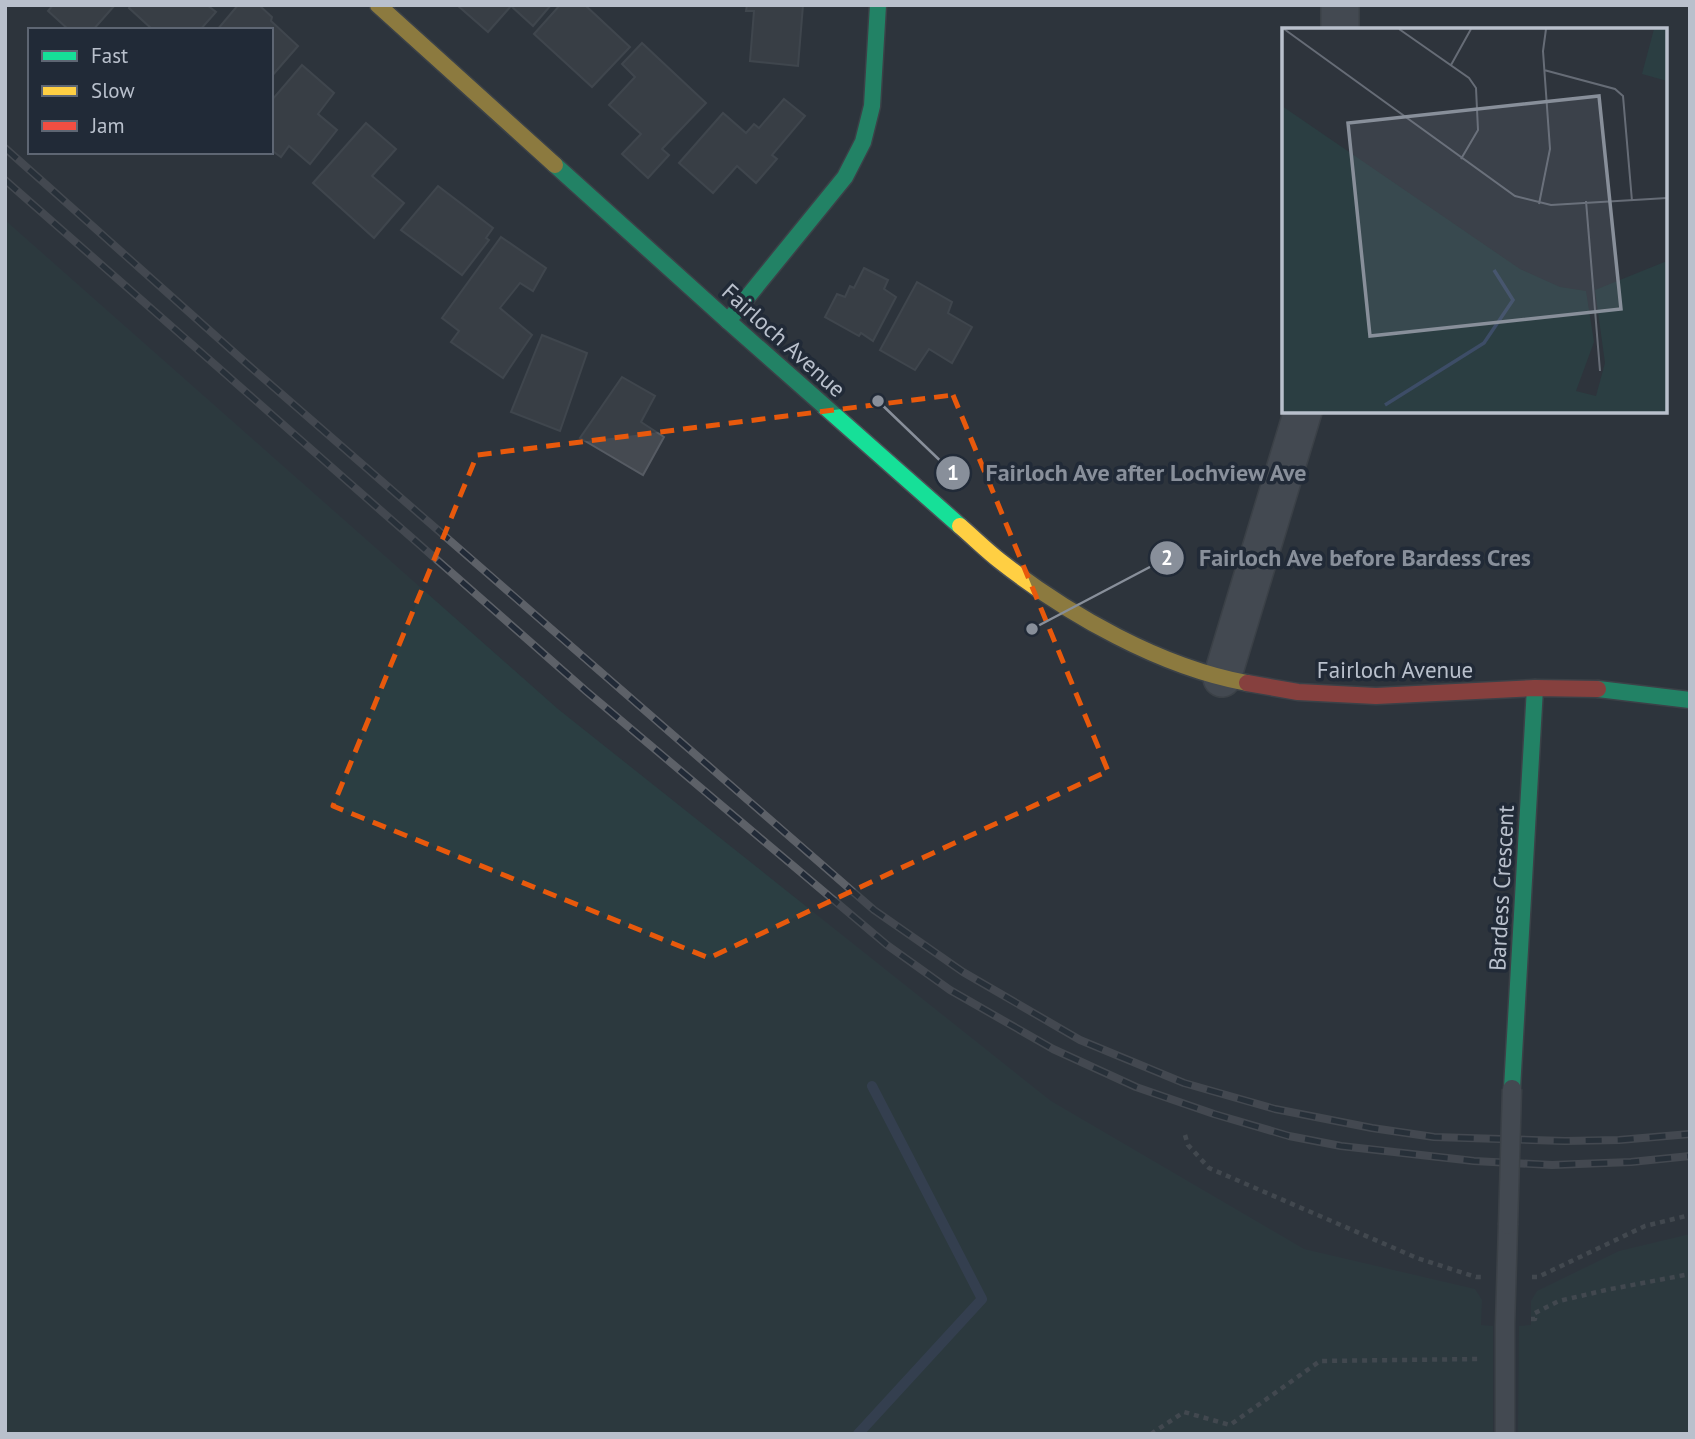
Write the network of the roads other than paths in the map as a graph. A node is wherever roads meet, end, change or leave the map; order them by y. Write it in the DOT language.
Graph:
graph roads {
  1 [pos="378,5"];
  2 [pos="878,5"];
  3 [pos="1340,5"];
  4 [pos="1340,28"];
  5 [pos="728,321"];
  6 [pos="1302,413"];
  7 [pos="1222,678"];
  8 [pos="1535,688"];
  9 [pos="1690,700"];
  10 [pos="1512,1089"];
  11 [pos="1505,1434"];
  1 -- 5 [label="street, Fairloch Avenue"];
  2 -- 5 [label="street"];
  3 -- 4 [label="street"];
  5 -- 7 [label="street, Fairloch Avenue"];
  6 -- 7 [label="street"];
  7 -- 8 [label="street, Fairloch Avenue"];
  8 -- 9 [label="street, Fairloch Avenue"];
  8 -- 10 [label="street, Bardess Crescent"];
  10 -- 11 [label="lane, bridge"];
}
